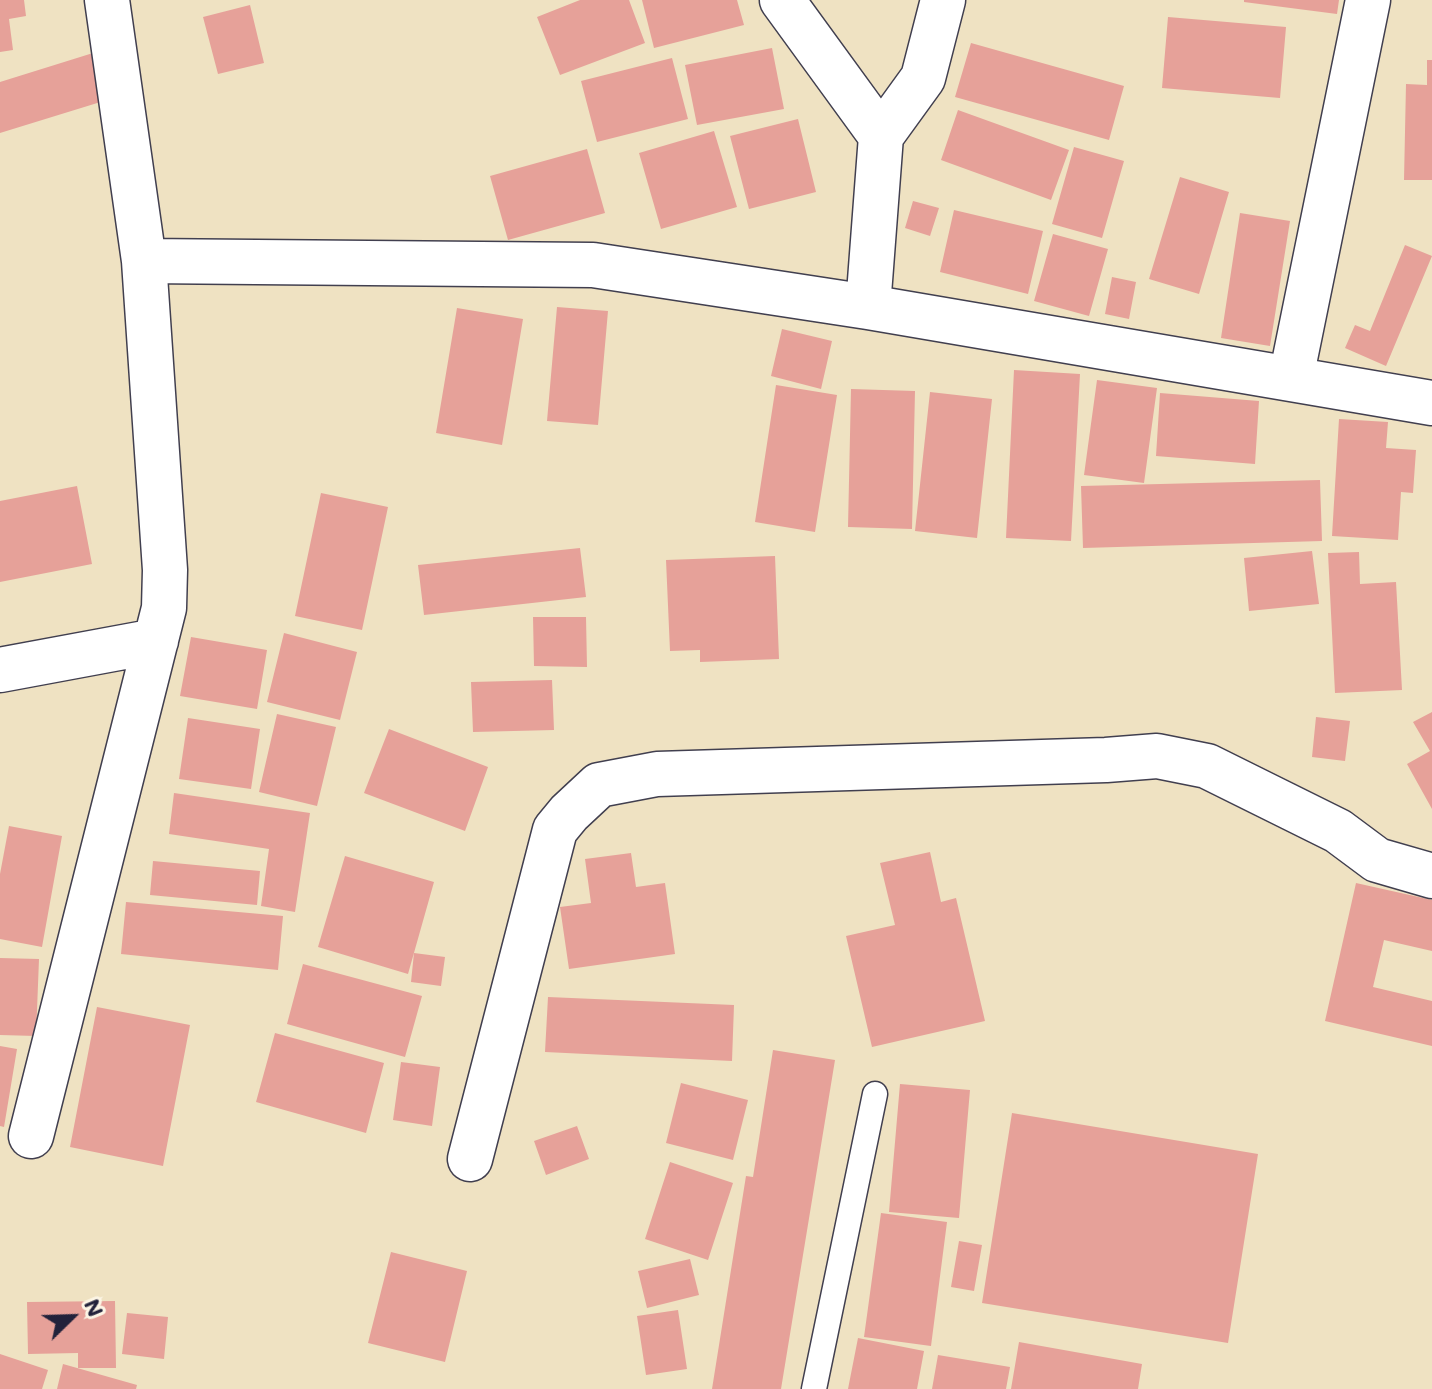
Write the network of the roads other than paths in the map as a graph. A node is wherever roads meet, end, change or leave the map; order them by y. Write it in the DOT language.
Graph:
graph roads {
  1 [pos="107,0"];
  2 [pos="782,0"];
  3 [pos="943,0"];
  4 [pos="1368,0"];
  5 [pos="881,136"];
  6 [pos="144,261"];
  7 [pos="868,307"];
  8 [pos="1291,378"];
  9 [pos="1432,403"];
  10 [pos="156,641"];
  11 [pos="0,670"];
  12 [pos="1432,876"];
  13 [pos="875,1094"];
  14 [pos="31,1136"];
  15 [pos="470,1159"];
  16 [pos="814,1389"];
  1 -- 6 [label="street"];
  2 -- 5 [label="street"];
  3 -- 5 [label="street"];
  4 -- 8 [label="street"];
  5 -- 7 [label="street"];
  6 -- 7 [label="street"];
  6 -- 10 [label="street"];
  7 -- 8 [label="street"];
  8 -- 9 [label="street"];
  10 -- 11 [label="street"];
  10 -- 14 [label="street"];
  12 -- 15 [label="street"];
  13 -- 16 [label="lane"];
}
